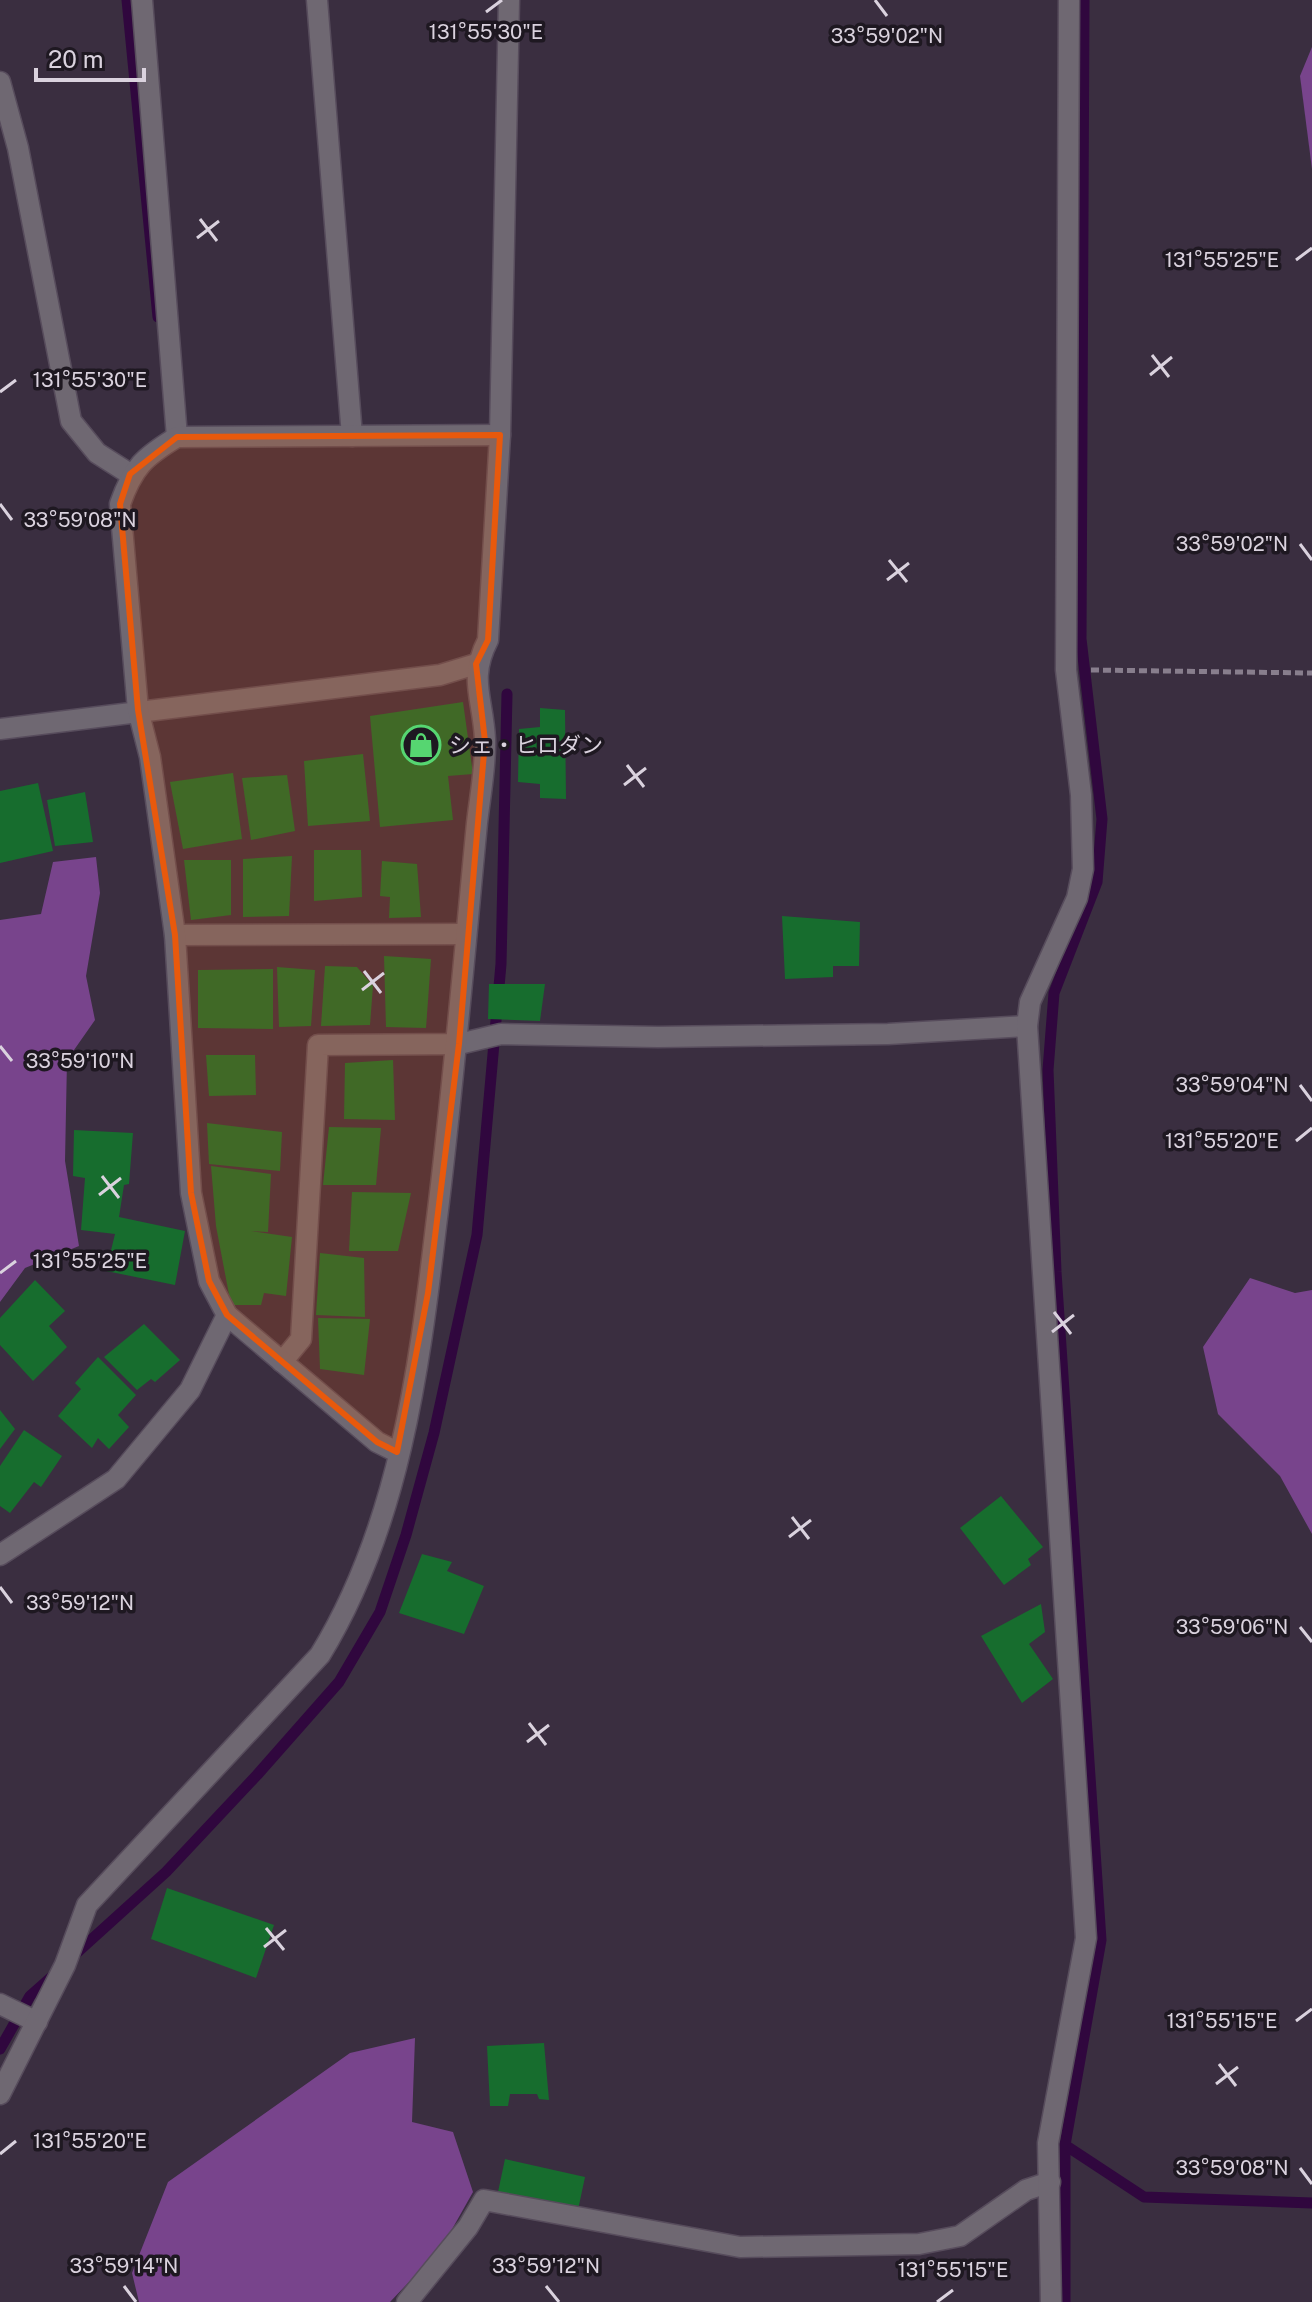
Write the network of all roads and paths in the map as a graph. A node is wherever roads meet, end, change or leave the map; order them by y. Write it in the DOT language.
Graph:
graph roads {
  1 [pos="142,0"];
  2 [pos="317,0"];
  3 [pos="509,0"];
  4 [pos="1069,0"];
  5 [pos="0,82"];
  6 [pos="500,435"];
  7 [pos="352,436"];
  8 [pos="177,437"];
  9 [pos="130,474"];
  10 [pos="476,664"];
  11 [pos="1066,670"];
  12 [pos="1312,673"];
  13 [pos="138,710"];
  14 [pos="0,729"];
  15 [pos="466,934"];
  16 [pos="175,935"];
  17 [pos="1027,1026"];
  18 [pos="459,1044"];
  19 [pos="227,1315"];
  20 [pos="282,1362"];
  21 [pos="397,1452"];
  22 [pos="0,1555"];
  23 [pos="0,2004"];
  24 [pos="37,2022"];
  25 [pos="0,2094"];
  26 [pos="1050,2182"];
  27 [pos="407,2302"];
  28 [pos="1051,2302"];
  1 -- 8 [label="street"];
  2 -- 7 [label="street"];
  3 -- 6 [label="street"];
  4 -- 11 [label="street"];
  5 -- 9 [label="street"];
  6 -- 7 [label="street"];
  6 -- 10 [label="street"];
  7 -- 8 [label="street"];
  8 -- 9 [label="street"];
  9 -- 13 [label="street"];
  10 -- 13 [label="street"];
  10 -- 15 [label="street"];
  11 -- 12 [label="path"];
  11 -- 17 [label="street"];
  13 -- 14 [label="street"];
  13 -- 16 [label="street"];
  15 -- 16 [label="street"];
  15 -- 18 [label="street"];
  16 -- 19 [label="street"];
  17 -- 18 [label="street"];
  17 -- 26 [label="street"];
  18 -- 20 [label="street"];
  18 -- 21 [label="street"];
  19 -- 20 [label="street"];
  19 -- 22 [label="street"];
  20 -- 21 [label="street"];
  21 -- 24 [label="street"];
  23 -- 24 [label="street"];
  24 -- 25 [label="street"];
  26 -- 27 [label="street"];
  26 -- 28 [label="street"];
}
